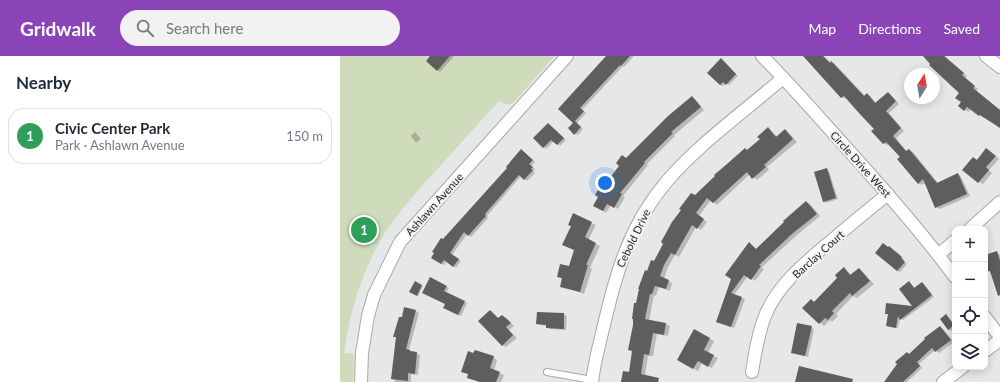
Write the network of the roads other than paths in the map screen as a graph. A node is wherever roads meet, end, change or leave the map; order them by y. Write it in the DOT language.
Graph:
graph roads {
  1 [pos="567,56"];
  2 [pos="762,56"];
  3 [pos="986,56"];
  4 [pos="1000,67"];
  5 [pos="783,78"];
  6 [pos="888,194"];
  7 [pos="1000,202"];
  8 [pos="973,226"];
  9 [pos="952,243"];
  10 [pos="938,254"];
  11 [pos="952,273"];
  12 [pos="988,321"];
  13 [pos="1000,338"];
  14 [pos="988,348"];
  15 [pos="960,370"];
  16 [pos="547,372"];
  17 [pos="752,372"];
  18 [pos="592,381"];
  19 [pos="361,382"];
  20 [pos="943,382"];
  1 -- 19 [label="street, Ashlawn Avenue"];
  2 -- 5 [label="street, Circle Drive West"];
  3 -- 4 [label="street"];
  5 -- 6 [label="street, Circle Drive West"];
  5 -- 18 [label="street, Cebold Drive"];
  6 -- 10 [label="street, Circle Drive West"];
  6 -- 17 [label="street, Barclay Court"];
  7 -- 8 [label="street"];
  9 -- 10 [label="street"];
  10 -- 11 [label="street, Circle Drive West"];
  12 -- 13 [label="street"];
  13 -- 14 [label="street"];
  15 -- 20 [label="street"];
  16 -- 18 [label="lane"];
}
